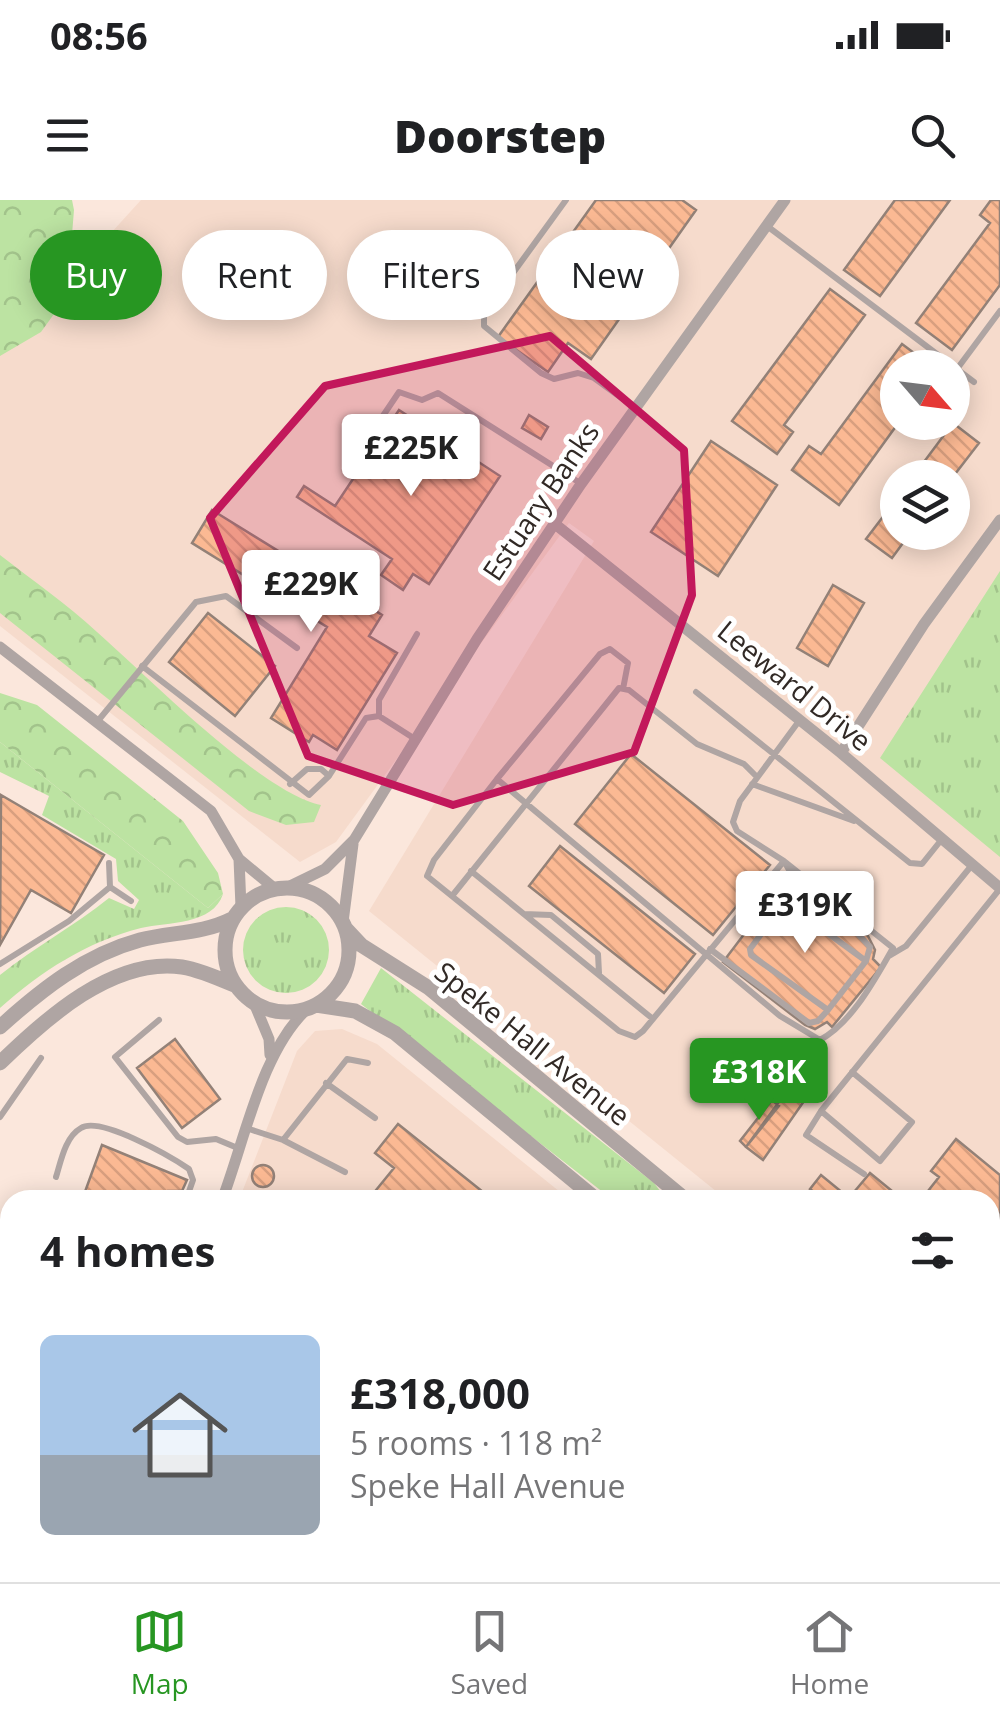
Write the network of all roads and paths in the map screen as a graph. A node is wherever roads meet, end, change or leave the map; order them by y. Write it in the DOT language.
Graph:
graph roads {
  1 [pos="566,200"];
  2 [pos="785,200"];
  3 [pos="766,225"];
  4 [pos="1000,311"];
  5 [pos="932,350"];
  6 [pos="970,351"];
  7 [pos="970,379"];
  8 [pos="974,382"];
  9 [pos="634,406"];
  10 [pos="366,441"];
  11 [pos="582,484"];
  12 [pos="1000,520"];
  13 [pos="555,524"];
  14 [pos="417,634"];
  15 [pos="0,648"];
  16 [pos="297,648"];
  17 [pos="142,666"];
  18 [pos="623,689"];
  19 [pos="696,692"];
  20 [pos="380,716"];
  21 [pos="800,720"];
  22 [pos="97,723"];
  23 [pos="416,739"];
  24 [pos="841,753"];
  25 [pos="774,754"];
  26 [pos="330,776"];
  27 [pos="497,780"];
  28 [pos="755,780"];
  29 [pos="290,784"];
  30 [pos="526,803"];
  31 [pos="860,824"];
  32 [pos="942,838"];
  33 [pos="354,840"];
  34 [pos="239,859"];
  35 [pos="784,861"];
  36 [pos="109,863"];
  37 [pos="972,864"];
  38 [pos="471,871"];
  39 [pos="110,887"];
  40 [pos="281,888"];
  41 [pos="1000,888"];
  42 [pos="452,896"];
  43 [pos="131,901"];
  44 [pos="236,913"];
  45 [pos="523,914"];
  46 [pos="344,925"];
  47 [pos="708,951"];
  48 [pos="888,956"];
  49 [pos="866,962"];
  50 [pos="0,964"];
  51 [pos="598,974"];
  52 [pos="234,985"];
  53 [pos="254,1003"];
  54 [pos="312,1007"];
  55 [pos="828,1010"];
  56 [pos="653,1019"];
  57 [pos="159,1020"];
  58 [pos="0,1026"];
  59 [pos="41,1058"];
  60 [pos="270,1060"];
  61 [pos="0,1063"];
  62 [pos="368,1063"];
  63 [pos="852,1072"];
  64 [pos="326,1083"];
  65 [pos="821,1112"];
  66 [pos="0,1117"];
  67 [pos="375,1118"];
  68 [pos="249,1128"];
  69 [pos="283,1140"];
  70 [pos="241,1149"];
  71 [pos="344,1172"];
  72 [pos="864,1174"];
  73 [pos="56,1177"];
  74 [pos="190,1190"];
  75 [pos="226,1190"];
  76 [pos="585,1190"];
  77 [pos="668,1190"];
  1 -- 9 [label="lane"];
  2 -- 3 [label="street, Estuary Banks"];
  3 -- 5 [label="lane"];
  3 -- 9 [label="street, Estuary Banks"];
  4 -- 6 [label="lane"];
  7 -- 8 [label="lane"];
  9 -- 11 [label="street, Estuary Banks"];
  10 -- 11 [label="lane"];
  11 -- 13 [label="street, Estuary Banks"];
  12 -- 24 [label="street"];
  13 -- 21 [label="street, Leeward Drive"];
  13 -- 23 [label="street, Estuary Banks"];
  14 -- 20 [label="lane"];
  15 -- 22 [label="street"];
  16 -- 17 [label="lane"];
  17 -- 22 [label="lane"];
  17 -- 29 [label="lane"];
  18 -- 27 [label="lane"];
  18 -- 28 [label="lane"];
  18 -- 30 [label="lane"];
  19 -- 25 [label="lane"];
  20 -- 23 [label="lane"];
  20 -- 26 [label="lane"];
  21 -- 24 [label="street, Leeward Drive"];
  21 -- 25 [label="lane"];
  22 -- 34 [label="street"];
  23 -- 33 [label="street, Estuary Banks"];
  24 -- 32 [label="street, Leeward Drive"];
  25 -- 28 [label="lane"];
  25 -- 31 [label="lane"];
  26 -- 29 [label="lane"];
  26 -- 29 [label="lane"];
  27 -- 30 [label="lane"];
  27 -- 42 [label="lane"];
  28 -- 31 [label="lane"];
  28 -- 35 [label="lane"];
  30 -- 38 [label="lane"];
  30 -- 47 [label="lane"];
  31 -- 32 [label="lane"];
  32 -- 37 [label="street, Leeward Drive"];
  33 -- 40 [label="street, Estuary Banks"];
  33 -- 46 [label="street, Estuary Banks"];
  34 -- 40 [label="street"];
  34 -- 44 [label="street"];
  35 -- 47 [label="lane"];
  35 -- 48 [label="lane"];
  35 -- 49 [label="lane"];
  36 -- 39 [label="lane"];
  37 -- 41 [label="street, Leeward Drive"];
  37 -- 48 [label="lane"];
  38 -- 42 [label="lane"];
  38 -- 45 [label="lane"];
  39 -- 43 [label="lane"];
  39 -- 50 [label="lane"];
  40 -- 44 [label="street"];
  40 -- 46 [label="street"];
  41 -- 63 [label="lane"];
  42 -- 56 [label="lane"];
  44 -- 52 [label="street"];
  44 -- 58 [label="street"];
  45 -- 51 [label="lane"];
  45 -- 51 [label="lane"];
  46 -- 54 [label="street"];
  46 -- 77 [label="street, Speke Hall Avenue"];
  47 -- 48 [label="lane"];
  47 -- 55 [label="lane"];
  47 -- 56 [label="lane"];
  49 -- 55 [label="lane"];
  49 -- 55 [label="lane"];
  51 -- 56 [label="lane"];
  52 -- 53 [label="street"];
  52 -- 61 [label="street"];
  53 -- 54 [label="street"];
  53 -- 60 [label="street"];
  54 -- 60 [label="street"];
  54 -- 76 [label="street"];
  57 -- 70 [label="lane"];
  59 -- 66 [label="lane"];
  60 -- 68 [label="street"];
  62 -- 64 [label="lane"];
  63 -- 65 [label="lane"];
  63 -- 65 [label="lane"];
  64 -- 67 [label="lane"];
  64 -- 69 [label="lane"];
  65 -- 72 [label="lane"];
  68 -- 69 [label="lane"];
  68 -- 70 [label="street"];
  69 -- 71 [label="lane"];
  70 -- 75 [label="street"];
  73 -- 74 [label="lane"];
}
